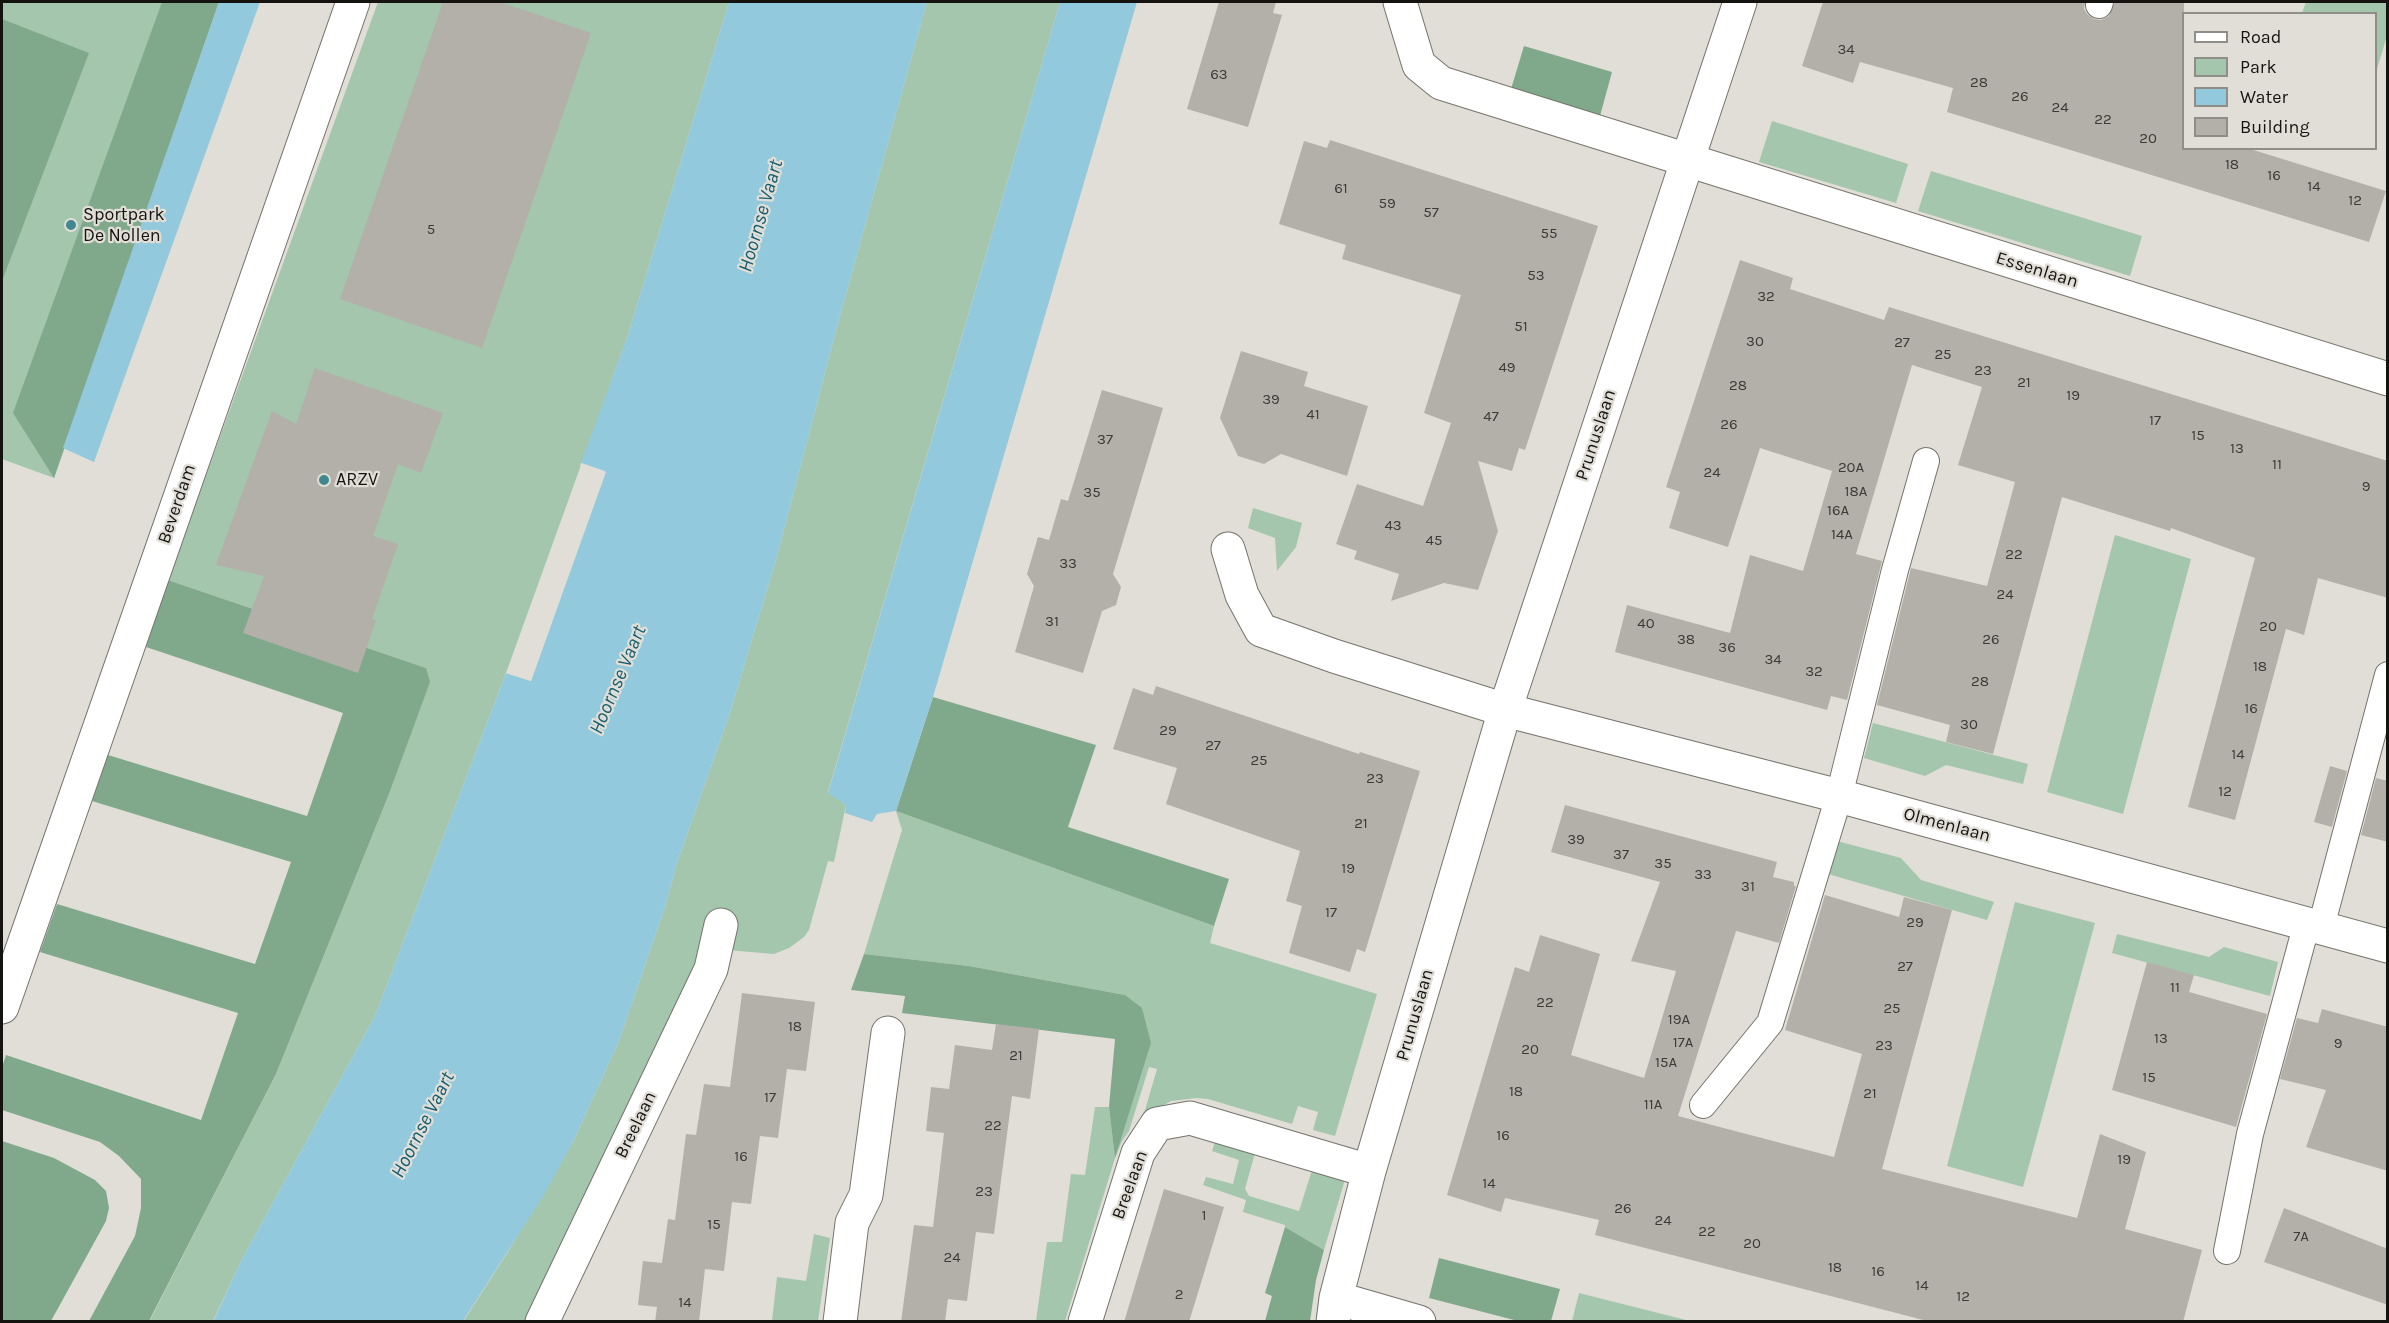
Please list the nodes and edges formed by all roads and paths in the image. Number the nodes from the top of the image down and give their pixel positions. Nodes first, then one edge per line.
1 (354, 2) edge
2 (1400, 2) edge
3 (1740, 2) edge
4 (1687, 161) junction
5 (2388, 379) edge
6 (1926, 461) dead end
7 (1228, 549) dead end
8 (2388, 675) edge
9 (1505, 710) junction
10 (1839, 796) junction
11 (721, 925) dead end
12 (2314, 925) junction
13 (2388, 946) edge
14 (2, 1007) edge
15 (888, 1033) dead end
16 (1703, 1105) dead end
17 (1369, 1171) junction
18 (2227, 1251) dead end
19 (1334, 1310) edge
20 (542, 1322) edge
21 (840, 1322) edge
22 (1085, 1322) edge
23 (1419, 1322) edge

1 - 14 street, Beverdam
2 - 4 street
3 - 4 street, Prunuslaan
4 - 5 street, Essenlaan
4 - 9 street, Prunuslaan
6 - 10 lane
7 - 9 street
8 - 12 lane
9 - 10 street, Olmenlaan
9 - 17 street, Prunuslaan
10 - 12 street, Olmenlaan
10 - 16 lane
11 - 20 street, Breelaan
12 - 13 street, Olmenlaan
12 - 18 lane
15 - 21 street
17 - 19 street, Prunuslaan
17 - 22 street, Breelaan
19 - 23 street

